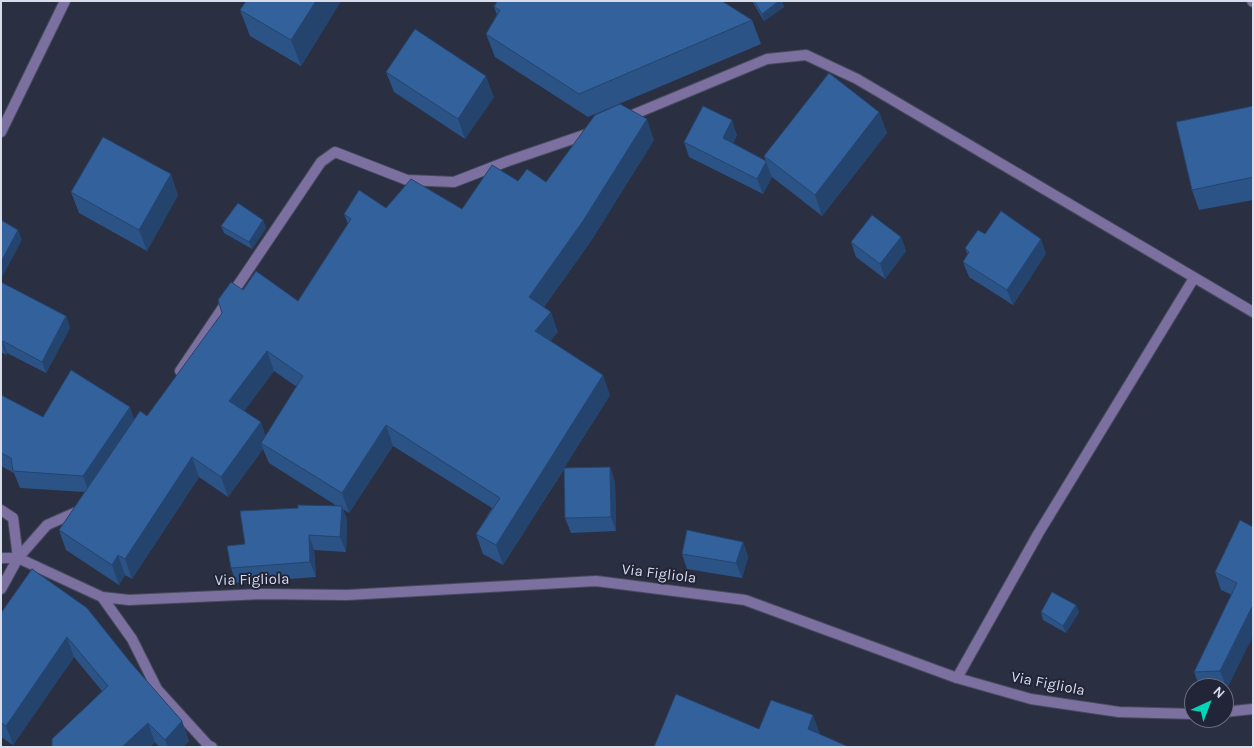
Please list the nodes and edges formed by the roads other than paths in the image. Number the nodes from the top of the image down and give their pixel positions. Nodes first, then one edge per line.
1 (65, 1) edge
2 (1, 132) edge
3 (1194, 278) junction
4 (1253, 312) edge
5 (175, 379) edge
6 (88, 508) edge
7 (1, 510) edge
8 (1, 558) edge
9 (18, 558) junction
10 (1, 589) edge
11 (102, 597) junction
12 (957, 678) junction
13 (1253, 709) edge
14 (1234, 711) edge
15 (1184, 714) edge
16 (209, 746) edge

1 - 2 street
3 - 4 street
3 - 5 street
3 - 12 street
6 - 9 street
7 - 9 street
8 - 9 street
9 - 10 street
9 - 11 street
11 - 12 street, Via Figliola
11 - 16 street
12 - 15 street, Via Figliola
13 - 14 street

